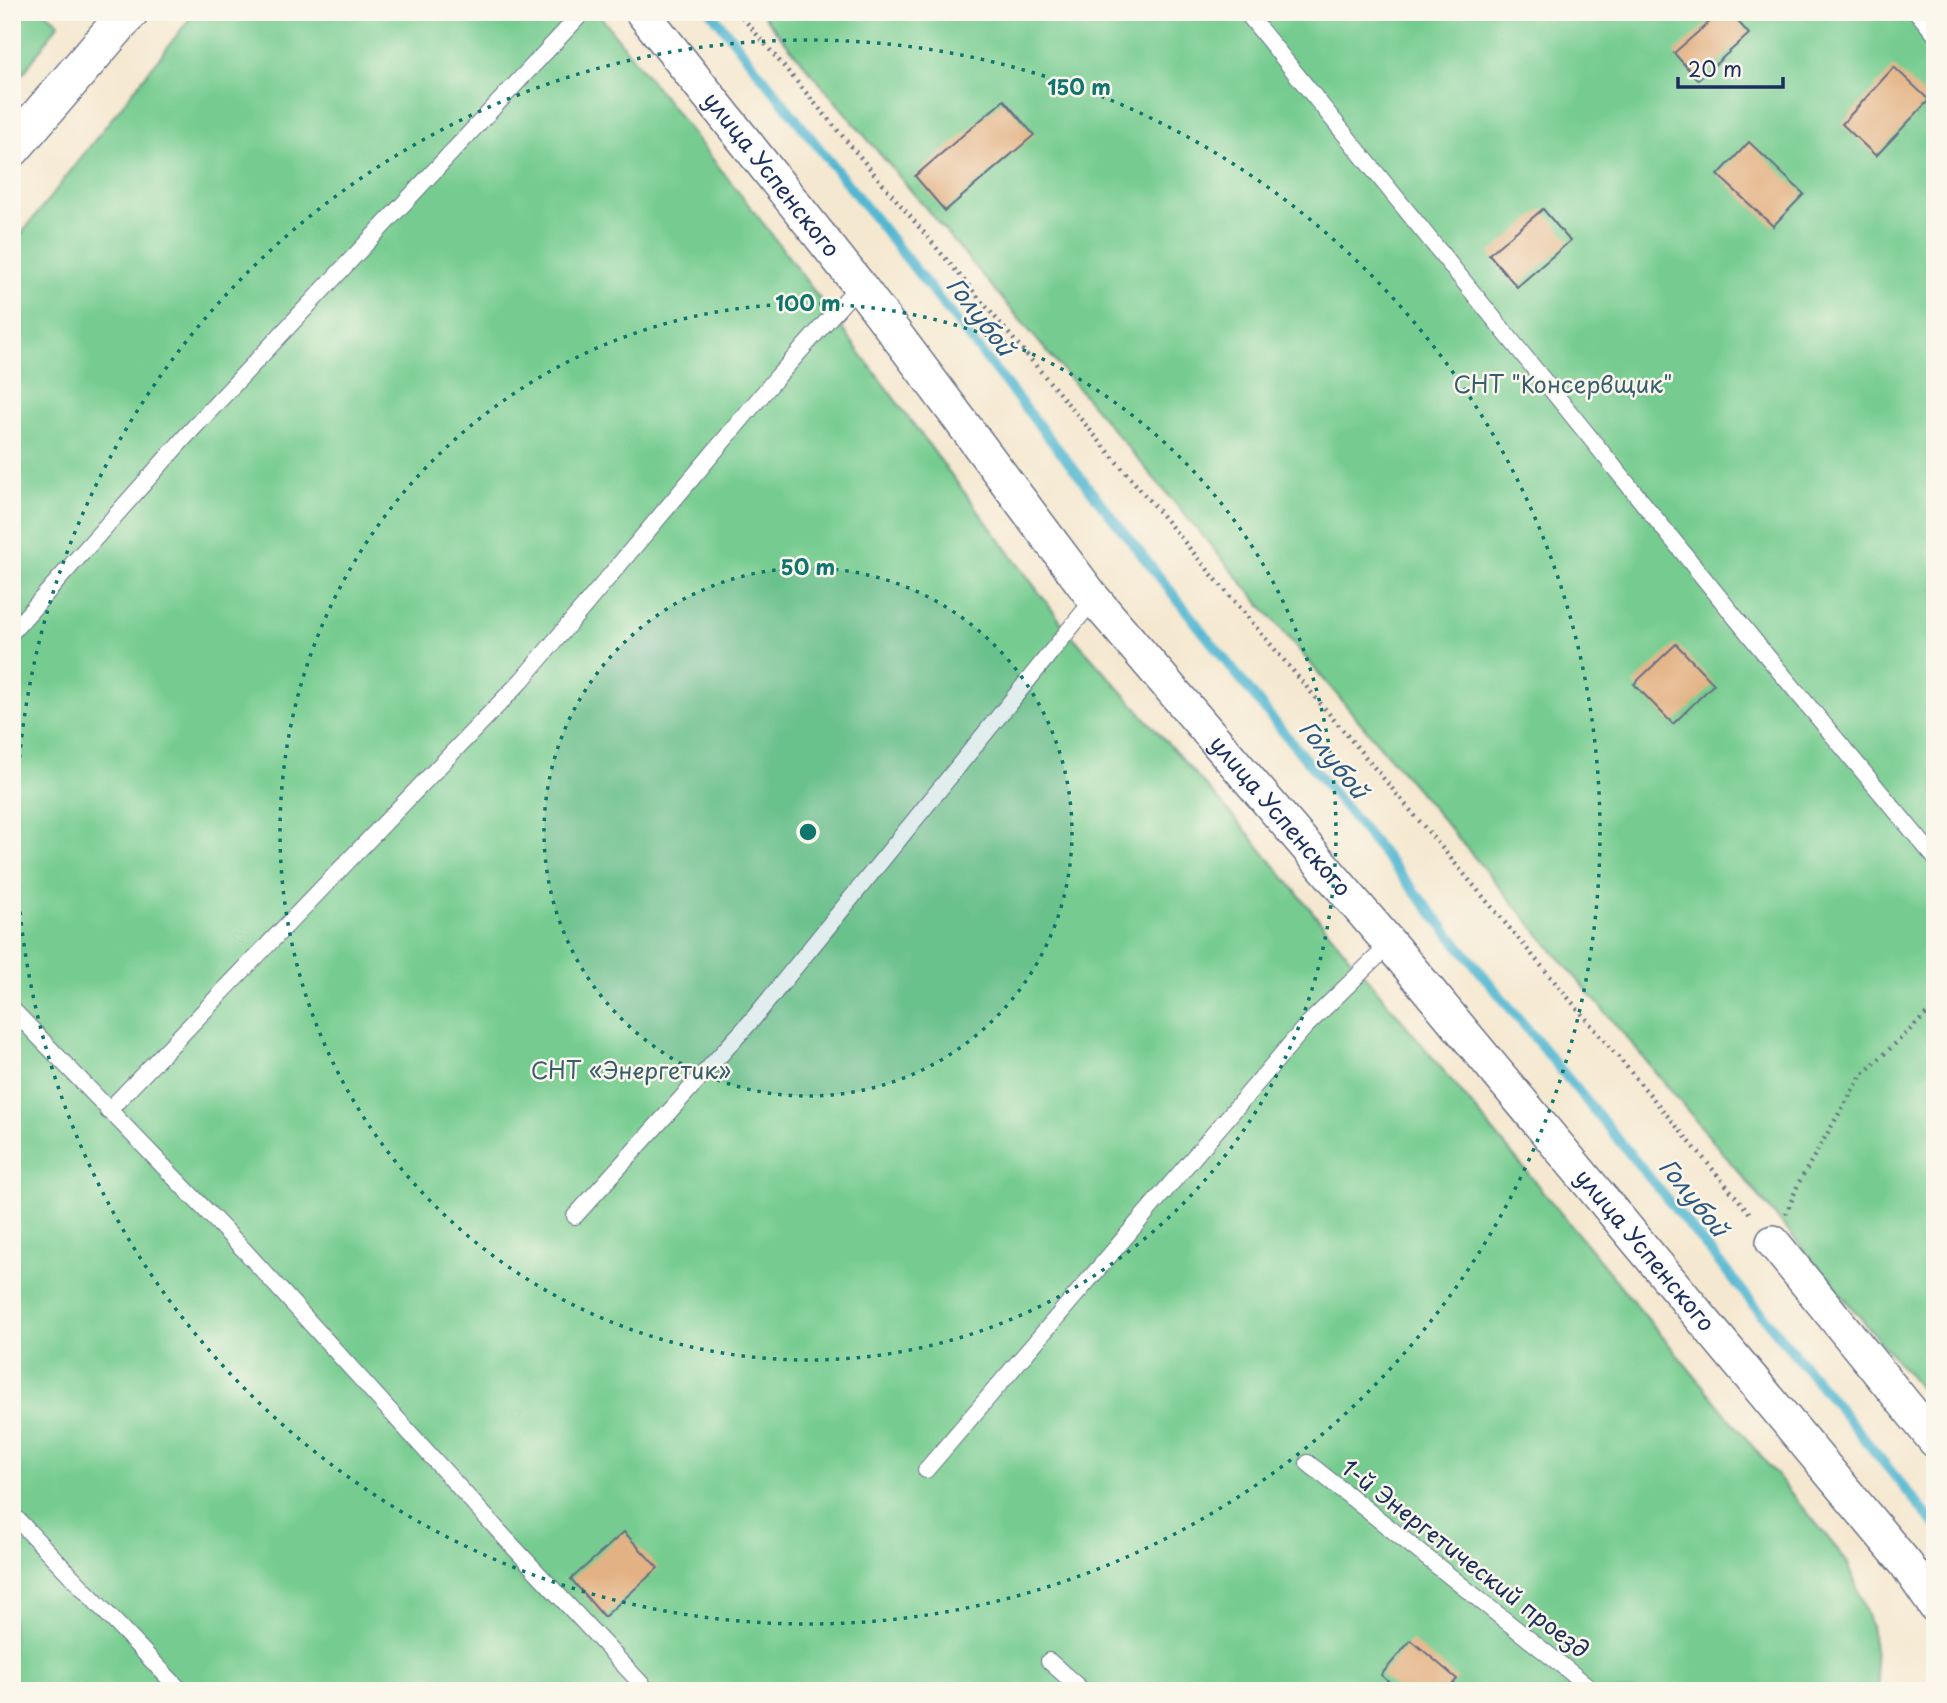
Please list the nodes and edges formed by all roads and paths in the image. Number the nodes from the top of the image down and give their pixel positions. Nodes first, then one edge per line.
1 (129, 12) edge
2 (583, 12) edge
3 (642, 12) edge
4 (738, 12) edge
5 (1246, 12) edge
6 (1917, 12) edge
7 (1935, 34) edge
8 (12, 148) edge
9 (859, 285) junction
10 (1094, 599) junction
11 (12, 632) edge
12 (1935, 858) edge
13 (1390, 944) junction
14 (1935, 1006) edge
15 (12, 1009) edge
16 (108, 1111) junction
17 (575, 1216) dead end
18 (1773, 1242) junction
19 (1935, 1441) edge
20 (1308, 1463) dead end
21 (926, 1470) dead end
22 (12, 1514) edge
23 (1935, 1606) edge
24 (1049, 1661) dead end
25 (181, 1691) edge
26 (648, 1691) edge
27 (1083, 1691) edge
28 (1594, 1691) edge

1 - 8 street
2 - 11 lane
3 - 9 street, улица Успенского
4 - 18 path
5 - 12 lane
6 - 7 lane
9 - 10 street, улица Успенского
9 - 16 lane
10 - 13 street, улица Успенского
10 - 17 lane
13 - 21 lane
13 - 23 street, улица Успенского
14 - 18 path
15 - 16 lane
16 - 26 lane
18 - 19 street
20 - 28 lane, 1-й Энергетический проезд
22 - 25 lane
24 - 27 lane

